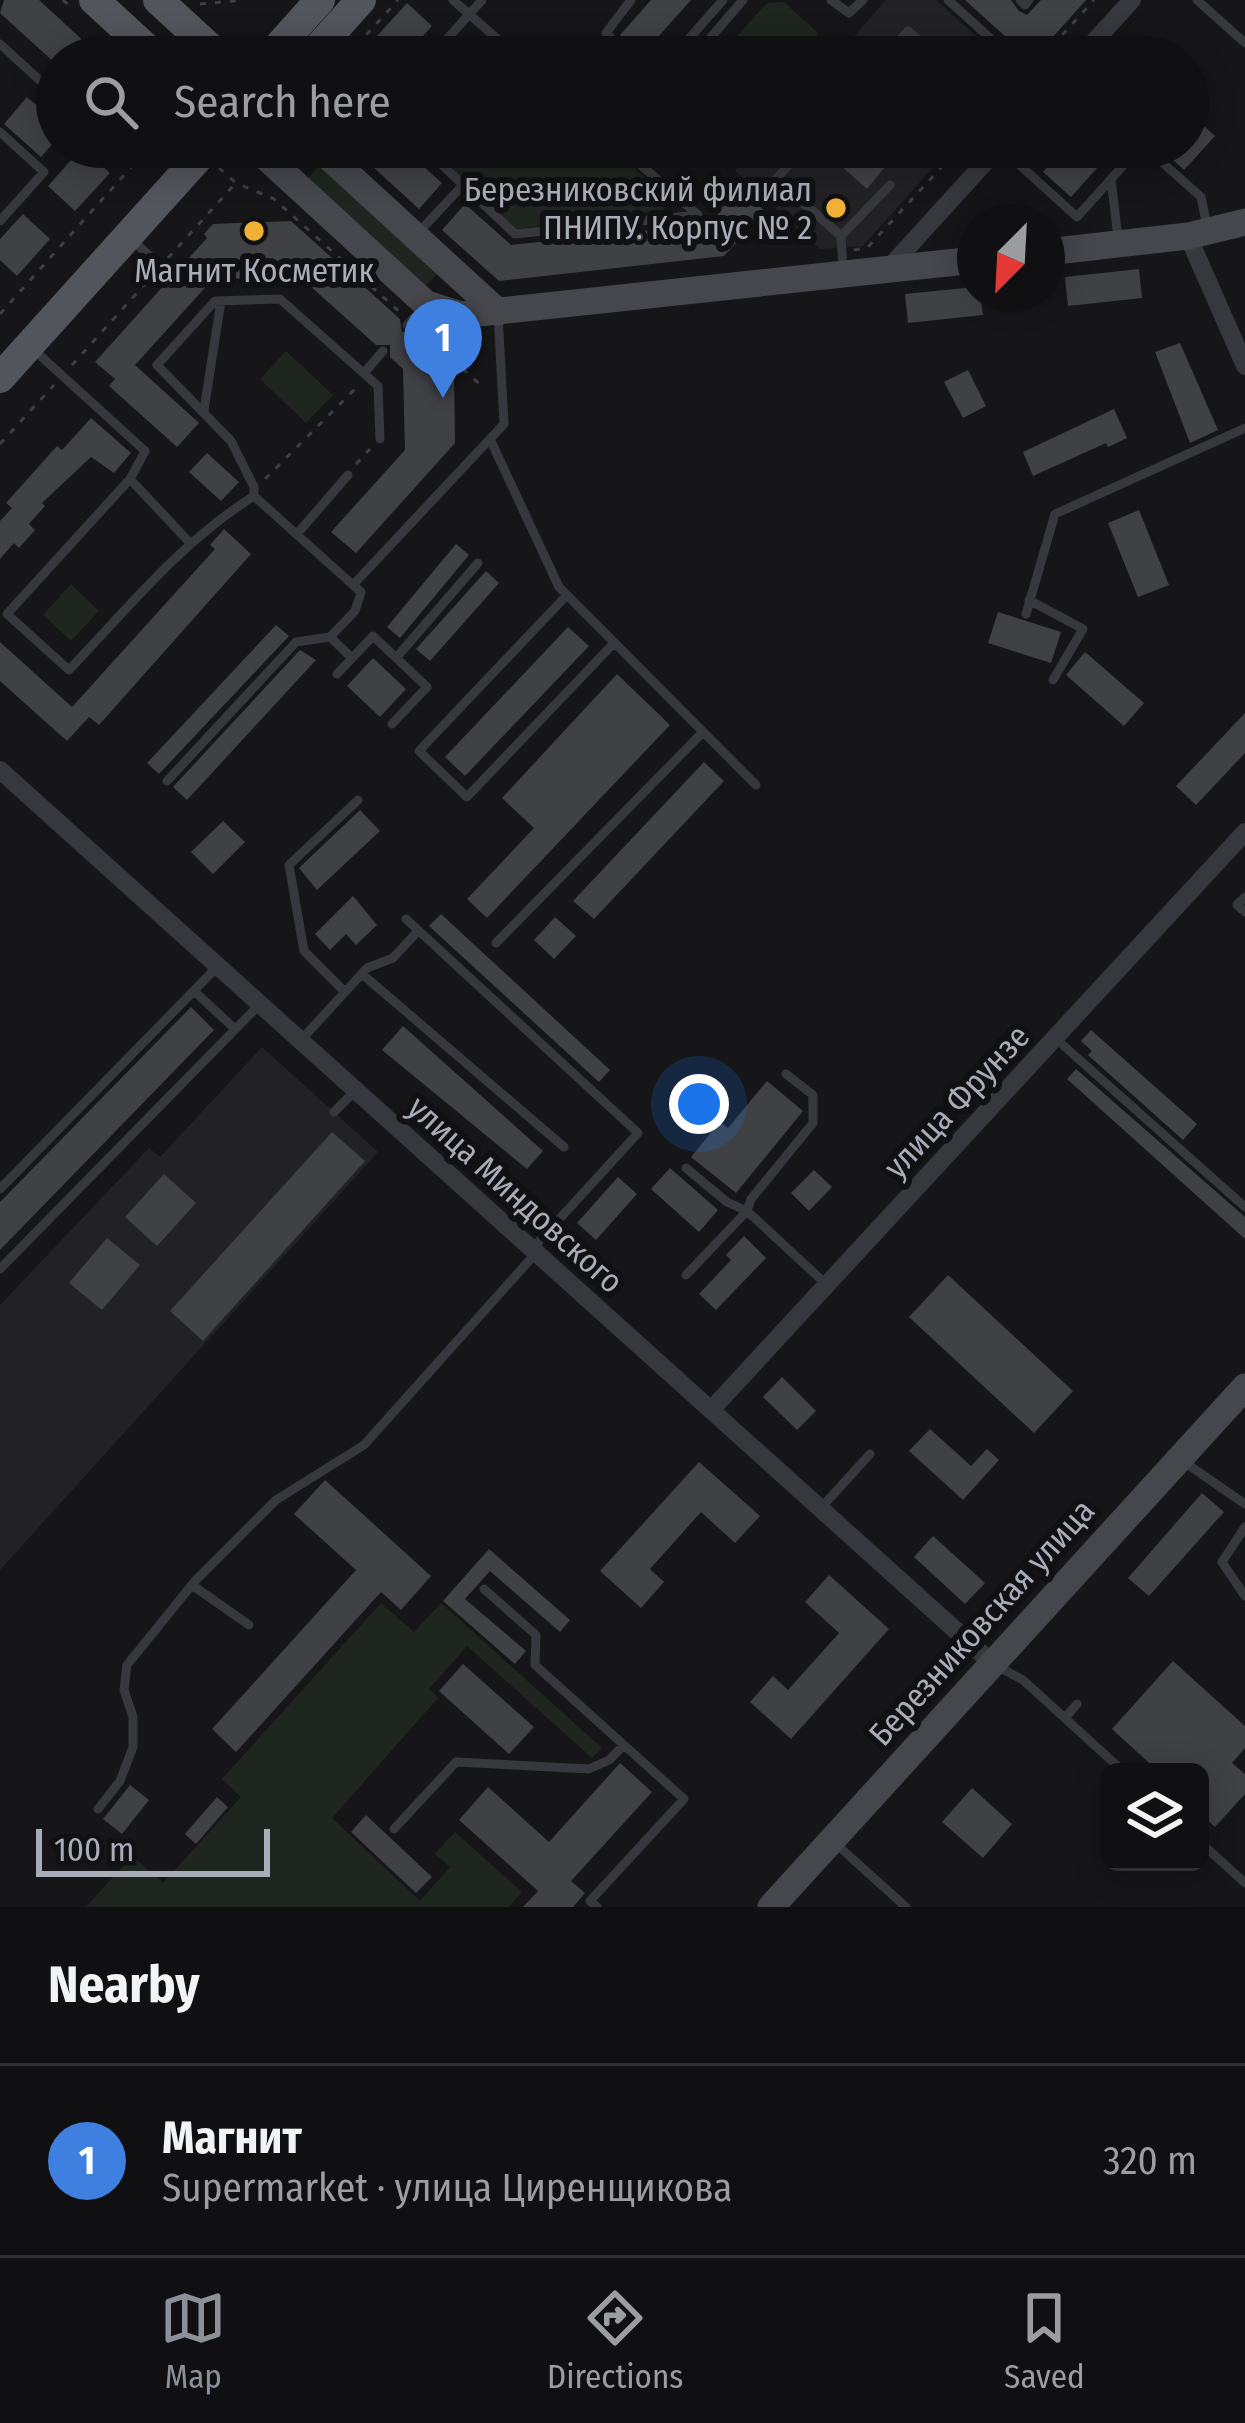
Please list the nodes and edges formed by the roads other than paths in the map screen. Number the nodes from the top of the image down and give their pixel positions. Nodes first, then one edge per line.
1 (94, 0) edge
2 (320, 0) edge
3 (362, 0) edge
4 (453, 0) edge
5 (482, 0) edge
6 (632, 0) edge
7 (723, 0) edge
8 (743, 0) edge
9 (831, 0) edge
10 (863, 0) edge
11 (948, 0) edge
12 (1132, 0) edge
13 (1197, 0) edge
14 (173, 3) edge
15 (469, 14) junction
16 (133, 36) edge
17 (202, 36) edge
18 (288, 36) edge
19 (329, 36) edge
20 (450, 36) edge
21 (494, 36) edge
22 (609, 36) edge
23 (692, 36) edge
24 (712, 36) edge
25 (988, 36) edge
26 (1099, 36) edge
27 (1245, 43) edge
28 (0, 44) edge
29 (36, 77) edge
30 (0, 131) edge
31 (36, 165) edge
32 (40, 168) edge
33 (189, 168) edge
34 (275, 168) edge
35 (341, 168) edge
36 (444, 168) edge
37 (644, 168) edge
38 (786, 168) edge
39 (980, 168) edge
40 (1022, 168) edge
41 (1121, 168) edge
42 (1167, 168) edge
43 (1111, 178) junction
44 (890, 184) dead end
45 (462, 186) junction
46 (0, 221) edge
47 (1245, 222) edge
48 (1198, 234) junction
49 (128, 236) junction
50 (415, 236) junction
51 (842, 236) junction
52 (1118, 244) junction
53 (1065, 250) edge
54 (957, 262) edge
55 (842, 263) junction
56 (888, 269) junction
57 (172, 276) dead end
58 (196, 298) dead end
59 (221, 301) junction
60 (208, 308) junction
61 (498, 312) junction
62 (29, 345) junction
63 (383, 351) dead end
64 (1245, 366) edge
65 (366, 375) junction
66 (0, 378) edge
67 (204, 410) junction
68 (1245, 428) edge
69 (380, 439) dead end
70 (490, 439) junction
71 (350, 472) road end
72 (130, 479) junction
73 (254, 492) junction
74 (297, 535) junction
75 (190, 543) junction
76 (478, 563) dead end
77 (353, 585) junction
78 (567, 596) junction
79 (1029, 600) junction
80 (1025, 614) dead end
81 (3, 618) edge
82 (330, 637) junction
83 (614, 643) junction
84 (352, 658) junction
85 (396, 658) junction
86 (337, 674) dead end
87 (1053, 680) dead end
88 (392, 724) dead end
89 (703, 732) junction
90 (0, 770) edge
91 (167, 782) dead end
92 (756, 785) dead end
93 (358, 800) dead end
94 (1245, 832) edge
95 (1245, 897) edge
96 (1245, 912) edge
97 (406, 919) dead end
98 (418, 931) junction
99 (496, 943) dead end
100 (218, 967) junction
101 (362, 974) junction
102 (194, 991) junction
103 (345, 992) junction
104 (260, 1004) junction
105 (236, 1029) junction
106 (1055, 1038) junction
107 (301, 1041) junction
108 (786, 1074) dead end
109 (356, 1090) junction
110 (334, 1112) dead end
111 (564, 1147) dead end
112 (686, 1168) dead end
113 (0, 1189) edge
114 (1245, 1207) edge
115 (747, 1211) junction
116 (534, 1251) junction
117 (1, 1265) edge
118 (686, 1275) dead end
119 (826, 1285) junction
120 (1245, 1387) edge
121 (711, 1410) junction
122 (871, 1454) dead end
123 (1180, 1458) junction
124 (1245, 1504) edge
125 (820, 1509) junction
126 (1245, 1527) edge
127 (192, 1585) junction
128 (484, 1589) dead end
129 (1245, 1596) edge
130 (249, 1625) dead end
131 (992, 1663) junction
132 (1077, 1704) dead end
133 (1065, 1718) junction
134 (623, 1744) junction
135 (1114, 1763) edge
136 (98, 1809) dead end
137 (394, 1829) dead end
138 (832, 1840) junction
139 (1209, 1850) edge
140 (1245, 1883) edge
141 (597, 1907) edge
142 (771, 1907) edge
143 (906, 1907) edge

1 - 16 main road
2 - 18 main road
3 - 19 main road
4 - 15 lane
5 - 15 lane
6 - 22 lane
7 - 23 lane
8 - 24 lane
9 - 10 lane
11 - 25 lane
12 - 26 street
13 - 27 lane
14 - 17 main road
15 - 20 lane
15 - 21 lane
28 - 29 lane
30 - 31 lane
32 - 46 lane
33 - 49 main road
34 - 61 street
35 - 50 street
36 - 45 lane
37 - 45 lane
38 - 51 lane
39 - 56 street
40 - 43 lane
41 - 43 lane
42 - 48 lane
43 - 52 lane
44 - 51 lane
45 - 50 lane
47 - 48 street
48 - 52 street
48 - 64 street
49 - 57 lane
49 - 62 main road
50 - 61 street
51 - 55 lane
52 - 53 street
54 - 56 street
55 - 56 street
55 - 61 street
58 - 60 lane
59 - 60 lane
59 - 65 lane
59 - 67 lane
60 - 67 lane
61 - 70 lane
62 - 66 main road
62 - 72 lane
63 - 65 lane
65 - 69 lane
67 - 73 lane
68 - 79 lane
70 - 77 lane
70 - 78 lane
71 - 74 lane
72 - 75 lane
72 - 81 lane
73 - 74 lane
73 - 75 lane
74 - 77 lane
75 - 81 lane
76 - 85 lane
77 - 82 lane
78 - 83 lane
78 - 83 lane
79 - 80 lane
79 - 87 lane
82 - 84 lane
82 - 91 lane
83 - 89 lane
84 - 85 lane
84 - 86 lane
85 - 88 lane
89 - 92 lane
89 - 99 lane
90 - 100 street, улица Миндовского
93 - 103 lane
94 - 106 street, улица Фрунзе
95 - 96 lane
97 - 98 lane
98 - 101 lane
98 - 116 lane
100 - 102 lane
100 - 104 street, улица Миндовского
101 - 103 lane
101 - 111 lane
102 - 105 lane
102 - 113 lane
103 - 107 lane
104 - 105 lane
104 - 107 street, улица Миндовского
105 - 117 lane
106 - 114 lane
106 - 119 street, улица Фрунзе
107 - 109 street, улица Миндовского
108 - 115 lane
109 - 110 lane
109 - 116 street, улица Миндовского
112 - 115 lane
115 - 118 lane
115 - 119 lane
116 - 121 street, улица Миндовского
116 - 127 lane
119 - 121 street, улица Фрунзе
120 - 123 street, Березниковская улица
121 - 125 street, улица Миндовского
122 - 125 lane
123 - 124 lane
123 - 131 street, Березниковская улица
125 - 131 street, улица Миндовского
126 - 129 lane
127 - 130 lane
127 - 136 lane
128 - 134 lane
131 - 133 lane
131 - 138 street, Березниковская улица
132 - 133 lane
133 - 135 lane
134 - 137 lane
134 - 141 lane
138 - 142 street, Березниковская улица
138 - 143 lane
139 - 140 lane

